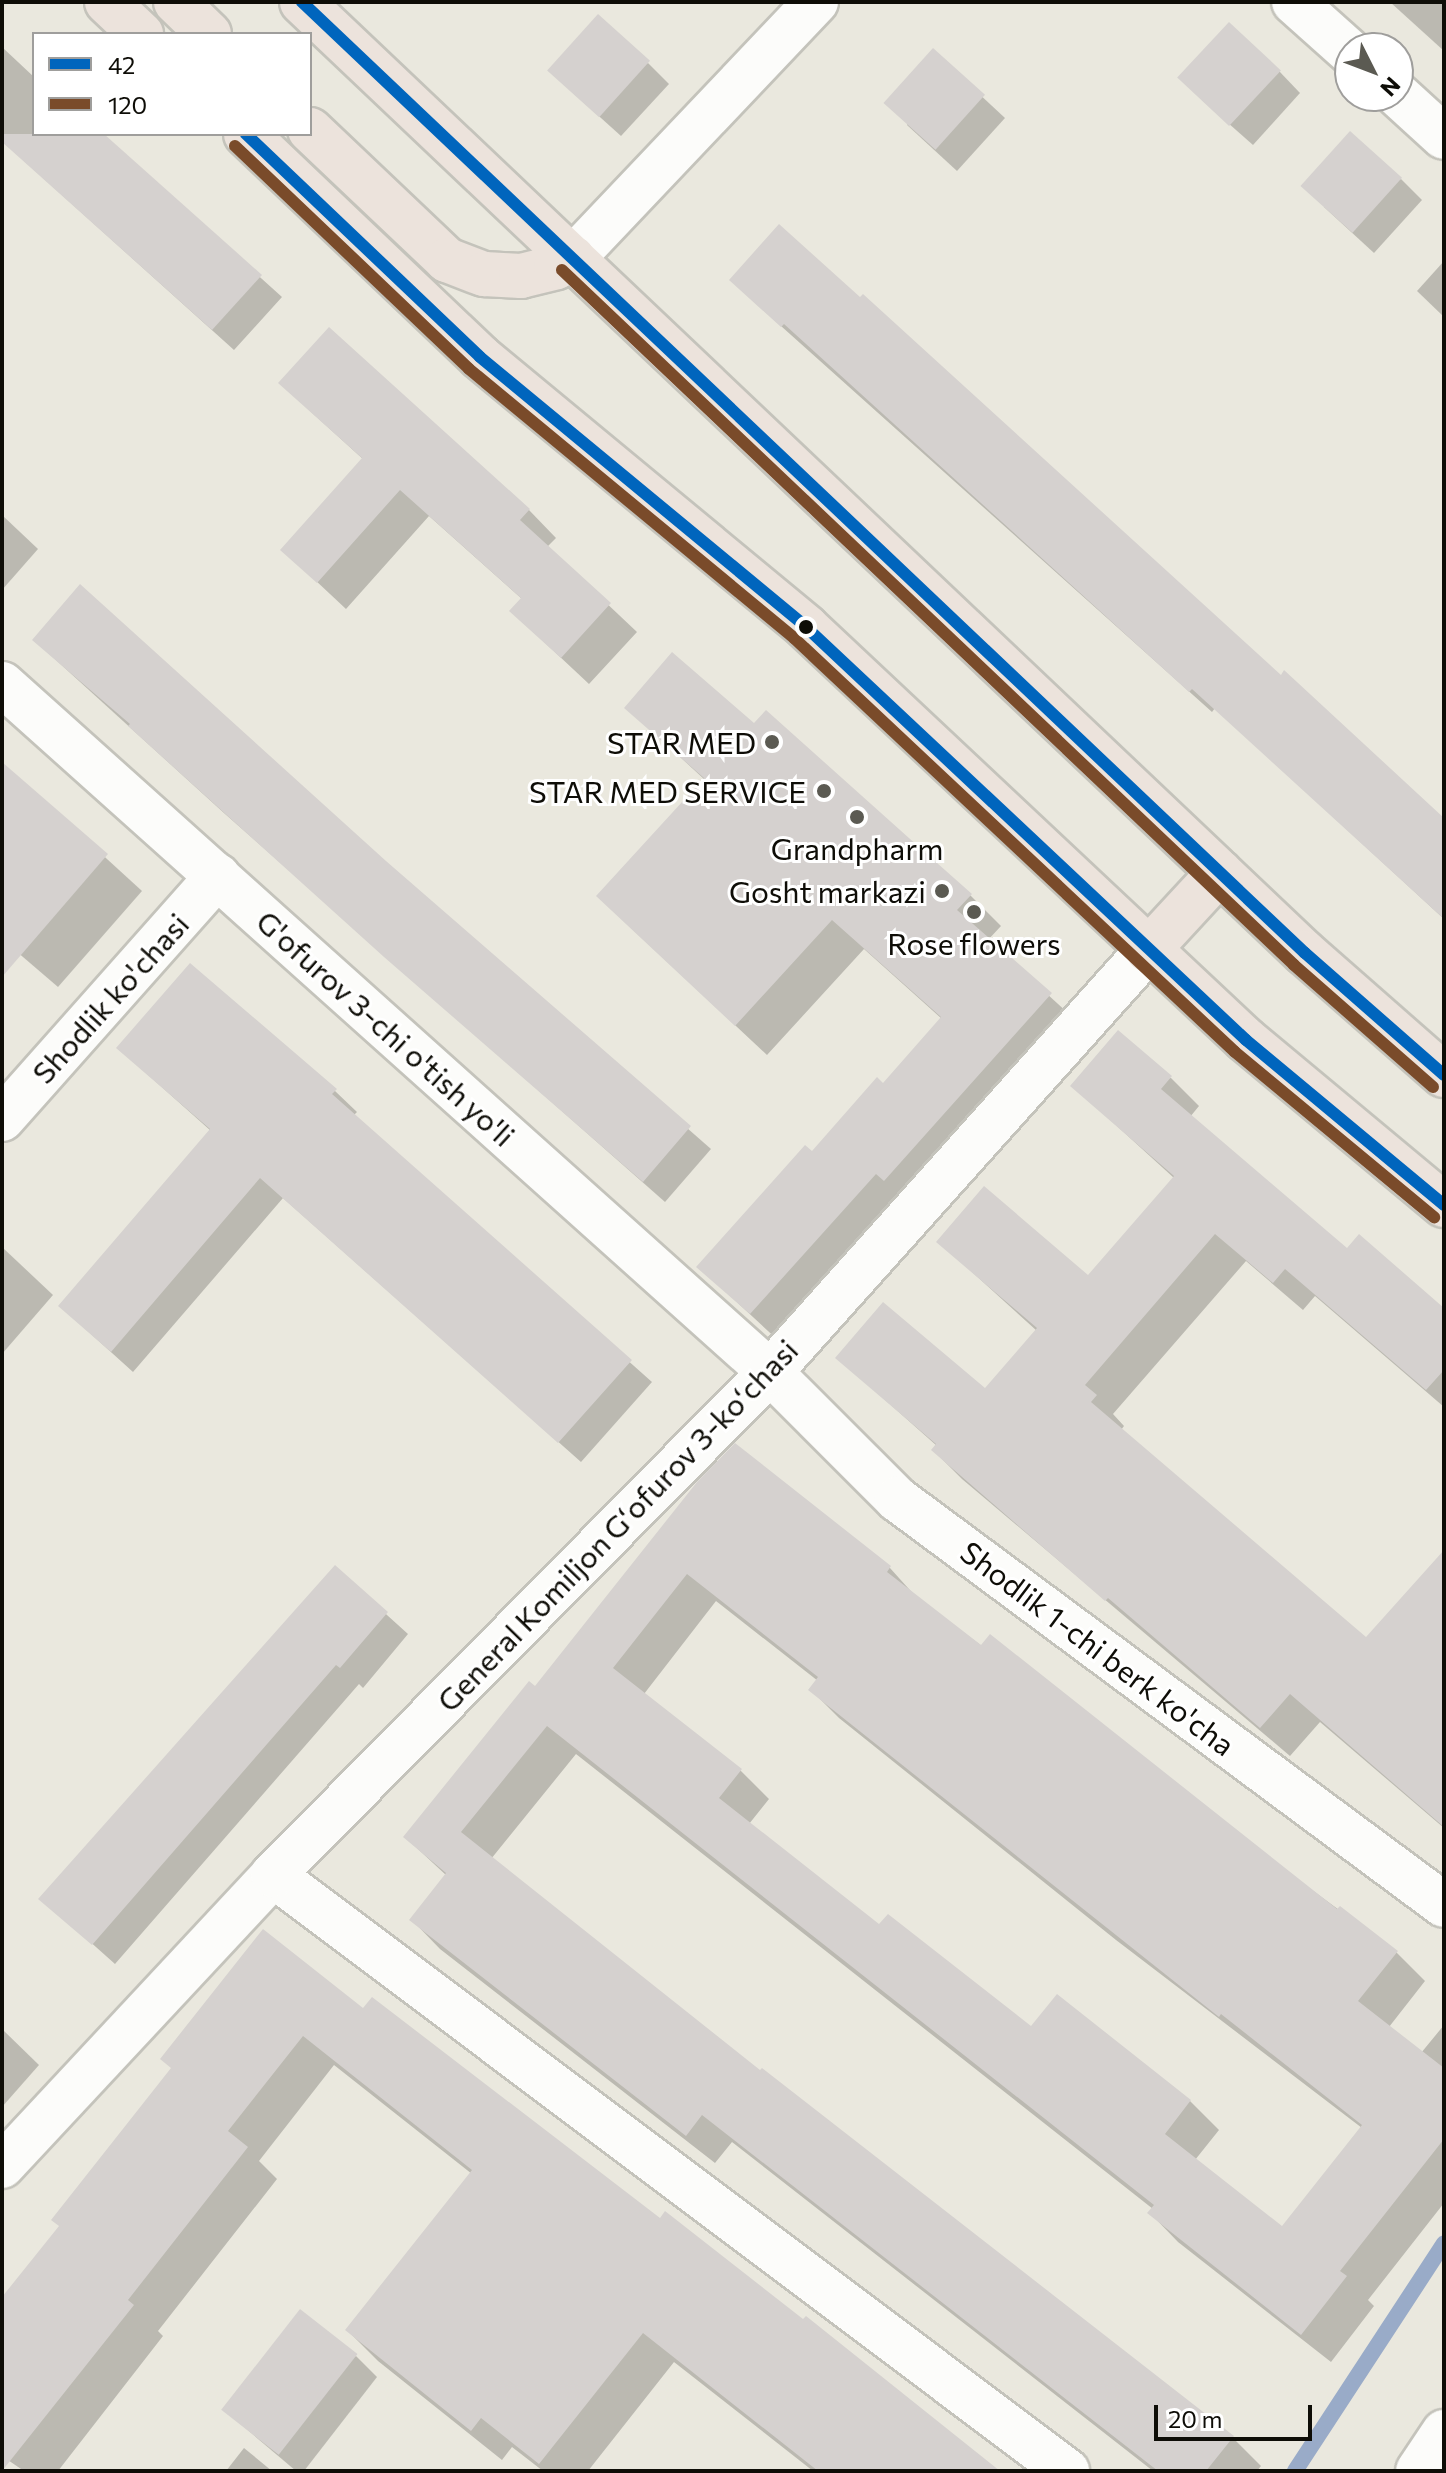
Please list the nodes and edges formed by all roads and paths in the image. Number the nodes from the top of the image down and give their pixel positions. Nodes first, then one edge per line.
1 (107, 2) edge
2 (176, 2) edge
3 (302, 2) edge
4 (816, 2) edge
5 (1294, 2) edge
6 (139, 32) edge
7 (207, 32) edge
8 (1334, 38) edge
9 (1414, 110) edge
10 (312, 132) edge
11 (248, 136) edge
12 (1444, 137) edge
13 (573, 258) junction
14 (2, 684) edge
15 (1220, 872) junction
16 (218, 876) junction
17 (1148, 950) junction
18 (1444, 1075) edge
19 (2, 1119) edge
20 (1444, 1205) edge
21 (770, 1372) junction
22 (273, 1875) junction
23 (1444, 1905) edge
24 (2, 2166) edge
25 (1444, 2432) edge
26 (1067, 2471) edge
27 (1418, 2471) edge

1 - 6 main road
2 - 7 main road
3 - 13 main road
4 - 13 street
5 - 8 street
9 - 12 street
10 - 13 main road
11 - 17 main road
13 - 15 main road
14 - 16 street, G'ofurov 3-chi o'tish yo'li
15 - 17 main road, General Komiljon Gʻofurov 3-koʻchasi
15 - 18 main road
16 - 19 street, Shodlik ko'chasi
16 - 21 street, G'ofurov 3-chi o'tish yo'li
17 - 20 main road
17 - 21 street, General Komiljon Gʻofurov 3-koʻchasi
21 - 22 street, General Komiljon Gʻofurov 3-koʻchasi
21 - 23 street, Shodlik 1-chi berk ko'cha
22 - 24 street, General Komiljon Gʻofurov 3-koʻchasi
22 - 26 street
25 - 27 street

